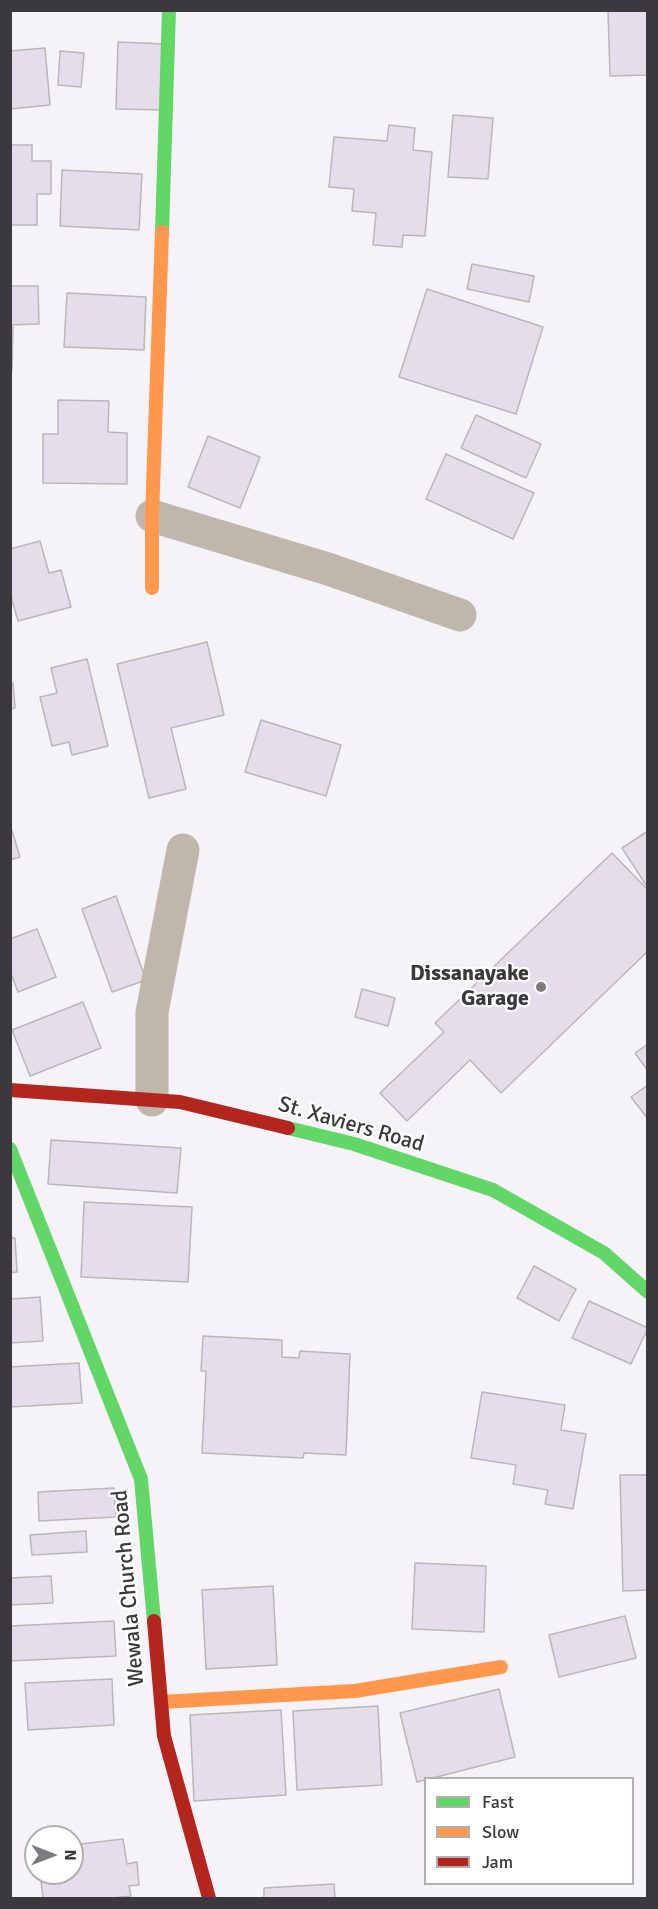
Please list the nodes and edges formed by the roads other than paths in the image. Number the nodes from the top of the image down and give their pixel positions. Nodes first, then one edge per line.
1 (168, 10) edge
2 (152, 516) junction
3 (152, 588) dead end
4 (460, 615) dead end
5 (183, 850) dead end
6 (10, 1090) edge
7 (152, 1101) junction
8 (10, 1149) edge
9 (648, 1292) edge
10 (501, 1667) dead end
11 (161, 1702) junction
12 (209, 1899) edge

1 - 2 street
2 - 3 street
2 - 4 street
5 - 7 street
6 - 7 street, St. Xaviers Road
7 - 9 street, St. Xaviers Road
8 - 11 street, Wewala Church Road
10 - 11 street
11 - 12 street, Wewala Church Road

